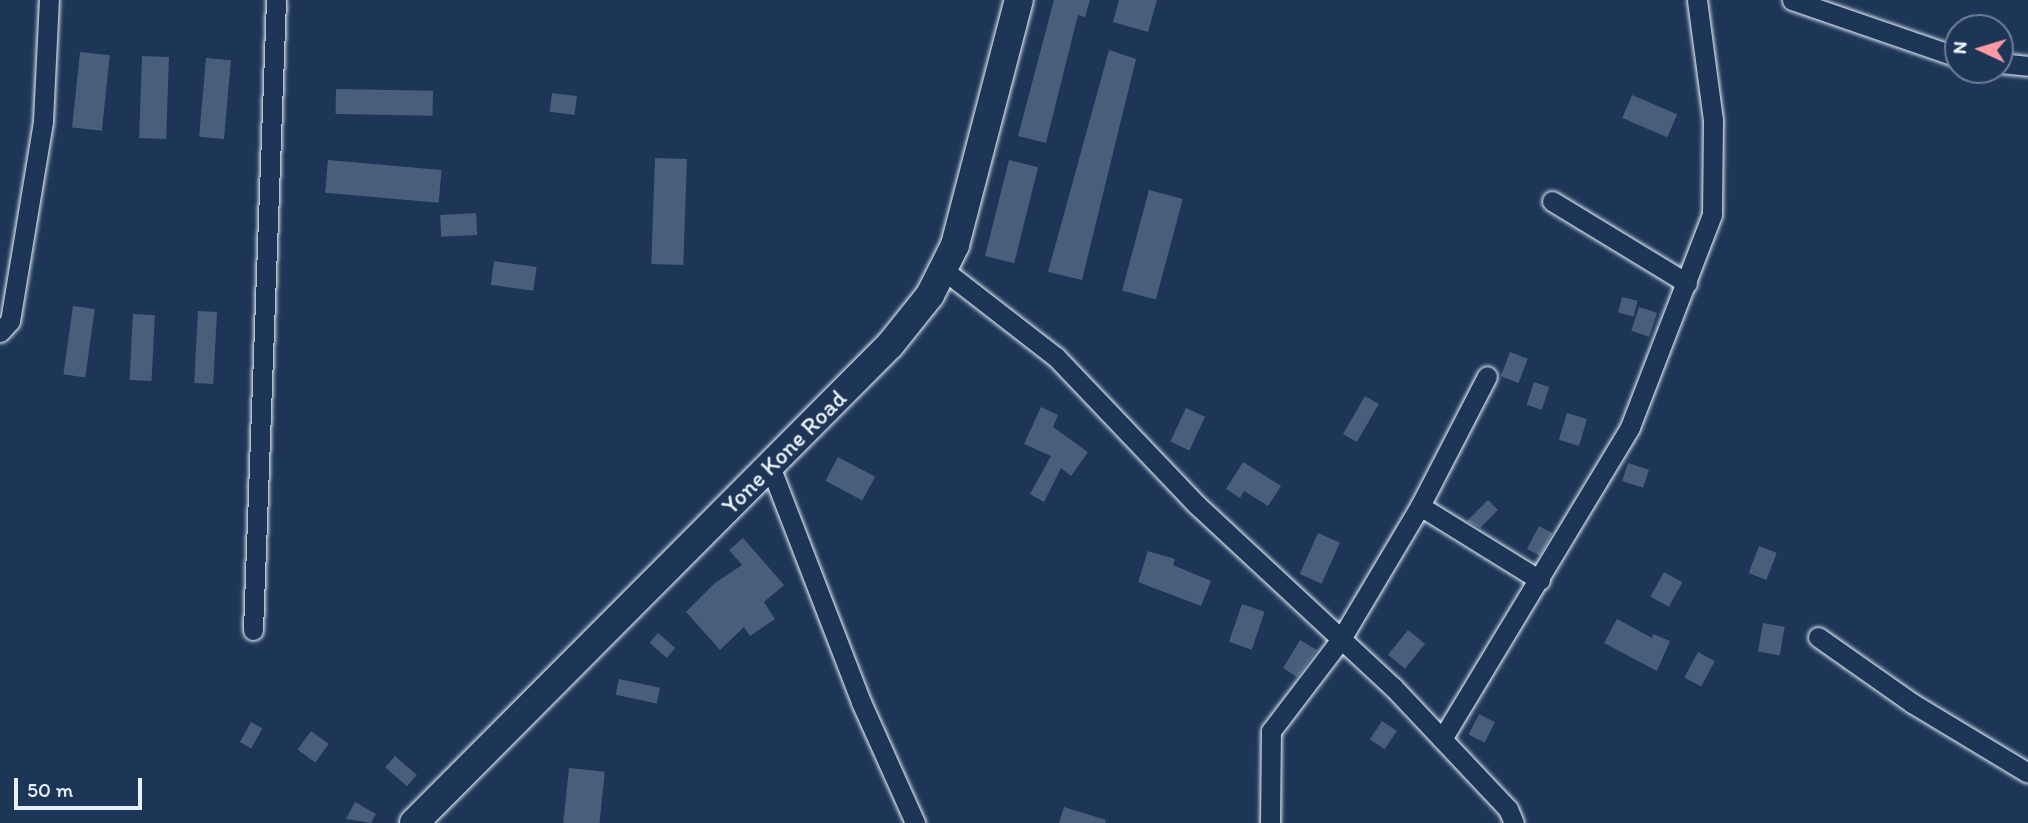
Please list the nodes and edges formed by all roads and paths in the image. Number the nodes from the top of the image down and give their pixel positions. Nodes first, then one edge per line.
1 (49, 0) edge
2 (276, 0) edge
3 (1019, 0) edge
4 (1697, 0) edge
5 (1792, 0) edge
6 (1944, 52) edge
7 (1552, 201) dead end
8 (945, 271) junction
9 (1687, 283) junction
10 (0, 332) edge
11 (1488, 376) dead end
12 (771, 466) junction
13 (1420, 506) junction
14 (1540, 580) junction
15 (253, 630) dead end
16 (1818, 637) dead end
17 (1341, 639) junction
18 (1442, 739) junction
19 (2028, 773) edge
20 (414, 823) edge
21 (915, 823) edge
22 (1270, 823) edge
23 (1514, 823) edge

1 - 10 street
2 - 15 street
3 - 8 street, Yone Kone Road
4 - 9 street
5 - 6 street
7 - 9 street
8 - 12 street, Yone Kone Road
8 - 17 street
9 - 14 street
11 - 13 street
12 - 20 street, Yone Kone Road
12 - 21 street
13 - 14 street
13 - 17 street
14 - 18 street
16 - 19 street
17 - 18 street
17 - 22 street
18 - 23 street

